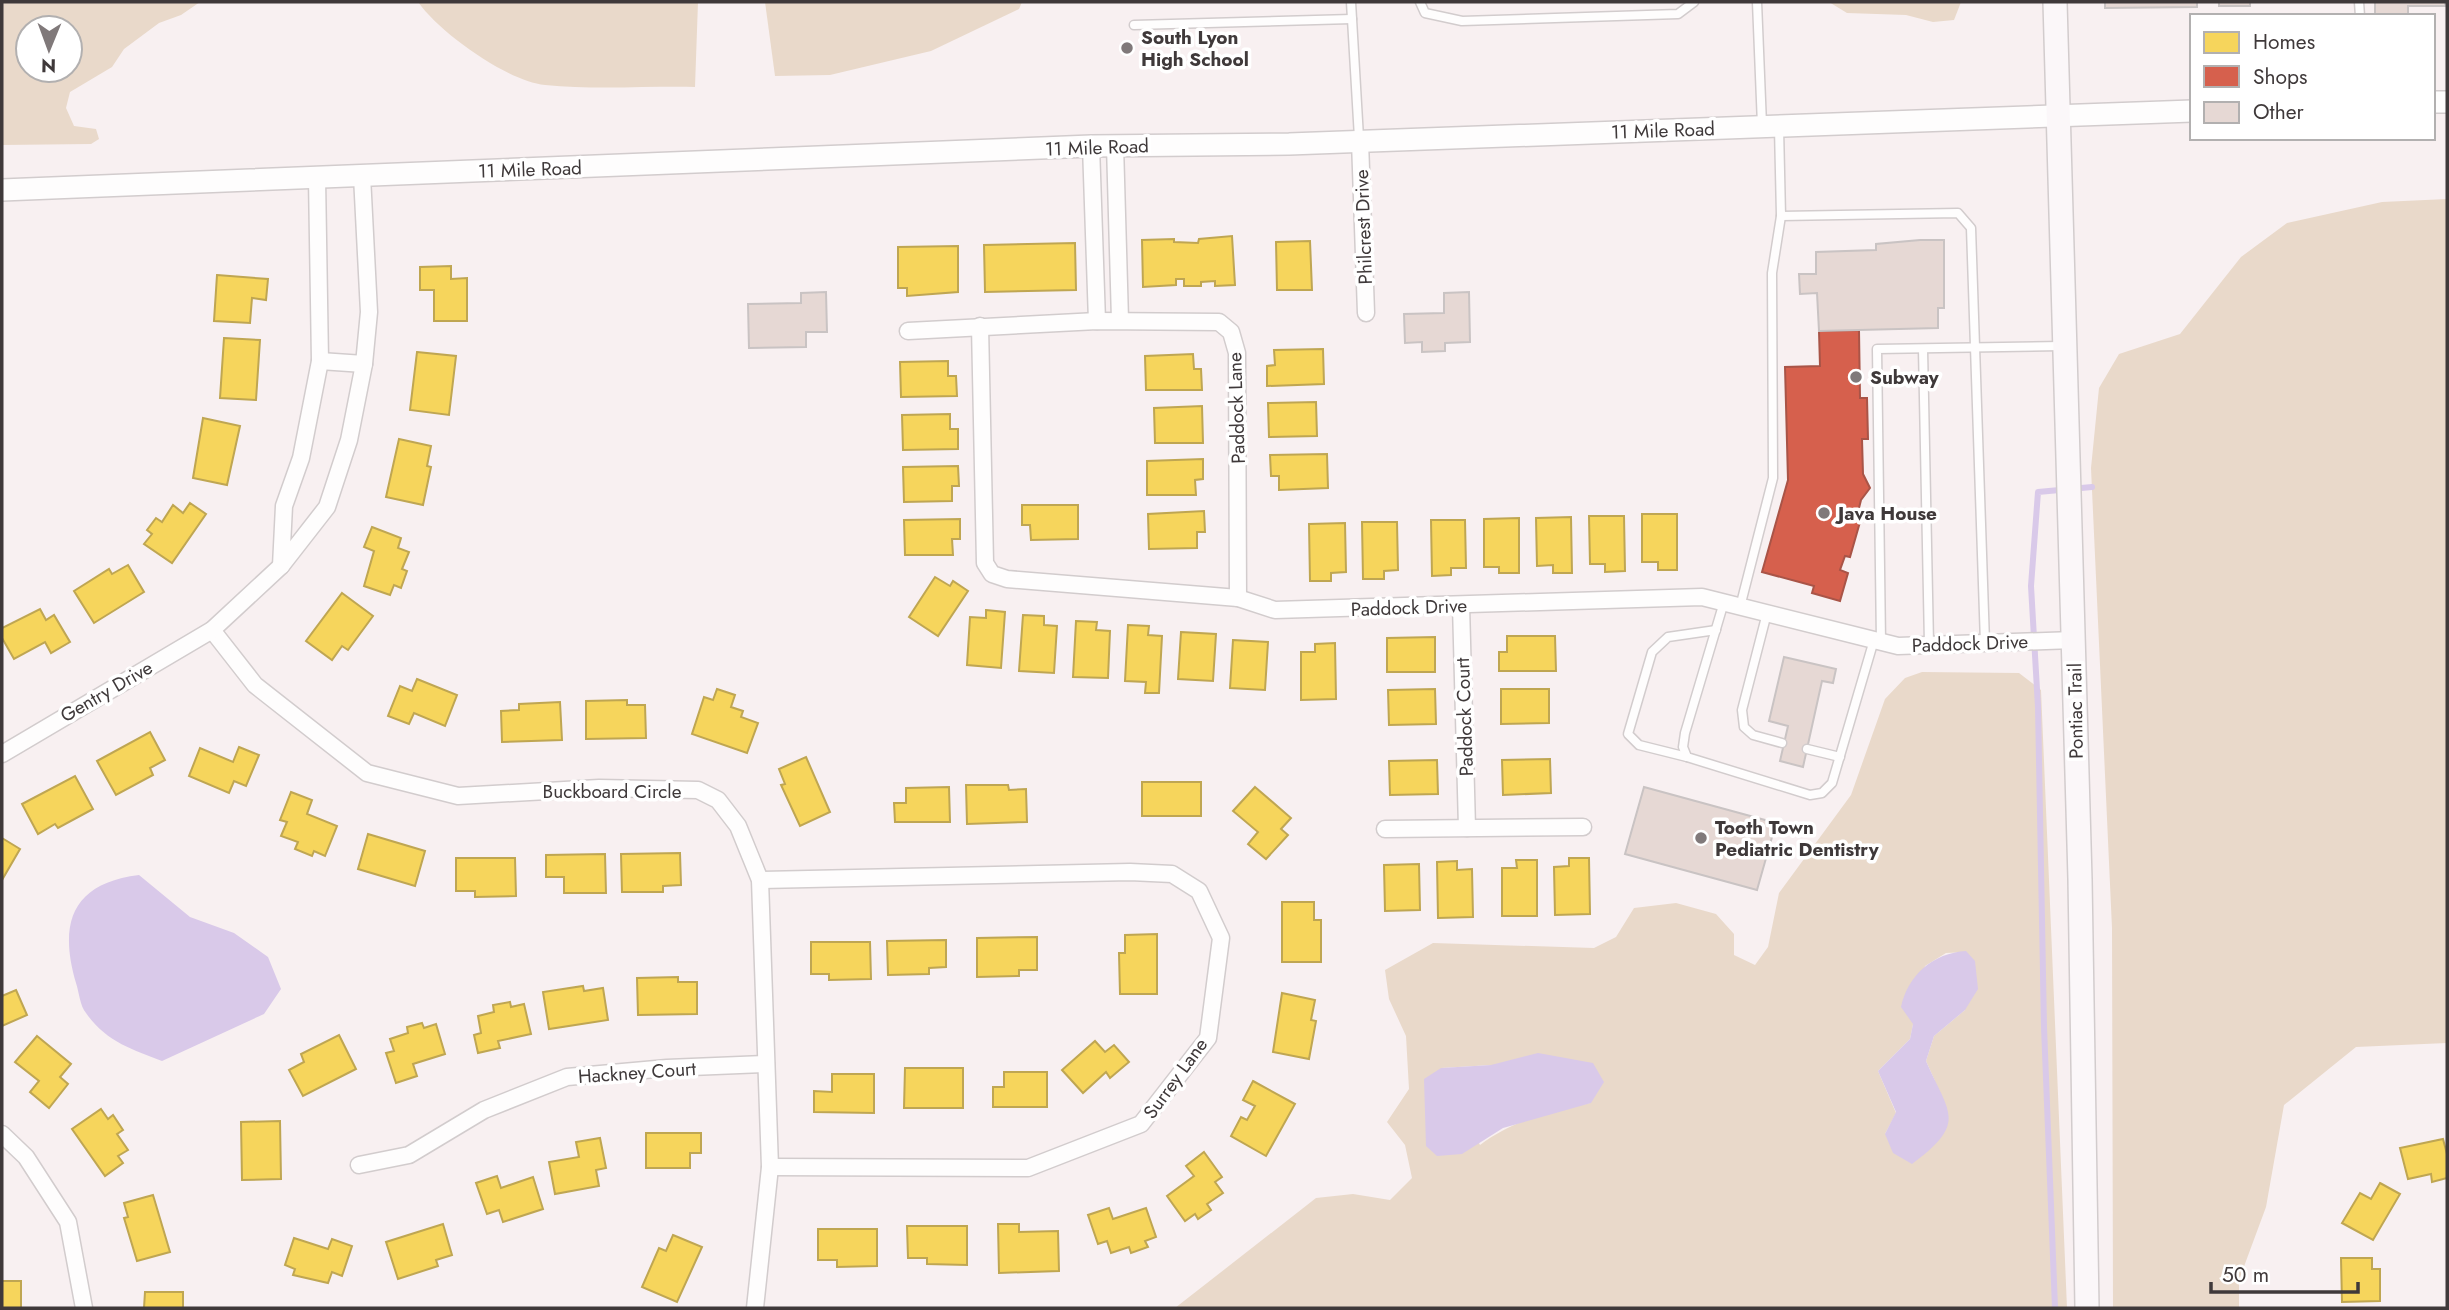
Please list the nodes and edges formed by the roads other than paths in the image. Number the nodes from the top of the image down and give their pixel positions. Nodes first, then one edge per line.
1 (1351, 2) edge
2 (1420, 2) edge
3 (1694, 2) edge
4 (1757, 2) edge
5 (2055, 2) edge
6 (1352, 19) junction
7 (1134, 25) dead end
8 (2190, 111) edge
9 (2058, 115) junction
10 (1770, 126) junction
11 (1360, 142) junction
12 (1115, 145) junction
13 (1091, 146) junction
14 (362, 176) junction
15 (317, 177) junction
16 (2, 190) edge
17 (1781, 216) junction
18 (1366, 313) dead end
19 (1121, 320) junction
20 (1097, 321) junction
21 (980, 326) junction
22 (908, 331) dead end
23 (2066, 346) junction
24 (1975, 348) junction
25 (1923, 349) junction
26 (320, 361) junction
27 (364, 364) junction
28 (282, 566) junction
29 (1238, 598) junction
30 (1724, 602) junction
31 (1461, 605) junction
32 (1740, 607) junction
33 (1767, 613) junction
34 (212, 630) junction
35 (1716, 630) junction
36 (2074, 640) junction
37 (1878, 641) junction
38 (1985, 643) junction
39 (1930, 644) junction
40 (1782, 743) dead end
41 (1807, 748) dead end
42 (2, 754) edge
43 (1687, 757) junction
44 (1840, 757) junction
45 (1583, 827) dead end
46 (1467, 828) junction
47 (1385, 829) dead end
48 (760, 880) junction
49 (766, 1065) junction
50 (2, 1134) edge
51 (359, 1165) dead end
52 (770, 1167) junction
53 (84, 1308) edge
54 (755, 1308) edge
55 (2087, 1308) edge

1 - 6 lane
2 - 3 lane
4 - 10 lane
5 - 9 main road, Pontiac Trail
6 - 7 lane
6 - 11 lane
8 - 9 street, 11 Mile Road
9 - 10 street, 11 Mile Road
9 - 23 main road, Pontiac Trail
10 - 11 street, 11 Mile Road
10 - 17 lane
11 - 12 street, 11 Mile Road
11 - 18 street, Philcrest Drive
12 - 13 street, 11 Mile Road
12 - 19 street
13 - 14 street, 11 Mile Road
13 - 20 street
14 - 15 street, 11 Mile Road
14 - 27 street, Gentry Drive
15 - 16 street, 11 Mile Road
15 - 26 street
17 - 24 lane
17 - 32 lane
19 - 20 street, Paddock Lane
19 - 29 street, Paddock Lane
20 - 21 street, Paddock Lane
21 - 22 street, Paddock Lane
21 - 29 street, Paddock Drive
23 - 24 lane
23 - 36 main road, Pontiac Trail
24 - 25 lane
24 - 38 lane
25 - 37 lane
25 - 39 lane
26 - 27 street
26 - 28 street
27 - 28 street, Gentry Drive
28 - 34 street, Gentry Drive
29 - 31 street, Paddock Drive
30 - 31 street, Paddock Drive
30 - 32 street, Paddock Drive
30 - 35 lane
31 - 46 street, Paddock Court
32 - 33 street, Paddock Drive
33 - 37 street, Paddock Drive
33 - 40 lane
34 - 42 street, Gentry Drive
34 - 48 street, Buckboard Circle
35 - 43 lane
35 - 43 lane
36 - 38 street, Paddock Drive
36 - 55 main road, Pontiac Trail
37 - 39 street, Paddock Drive
37 - 44 lane
38 - 39 street, Paddock Drive
41 - 44 lane
43 - 44 lane
45 - 46 street
46 - 47 street
48 - 49 street, Buckboard Circle
48 - 52 street, Surrey Lane
49 - 51 street, Hackney Court
49 - 52 street, Buckboard Circle
50 - 53 street
52 - 54 street, Buckboard Circle

